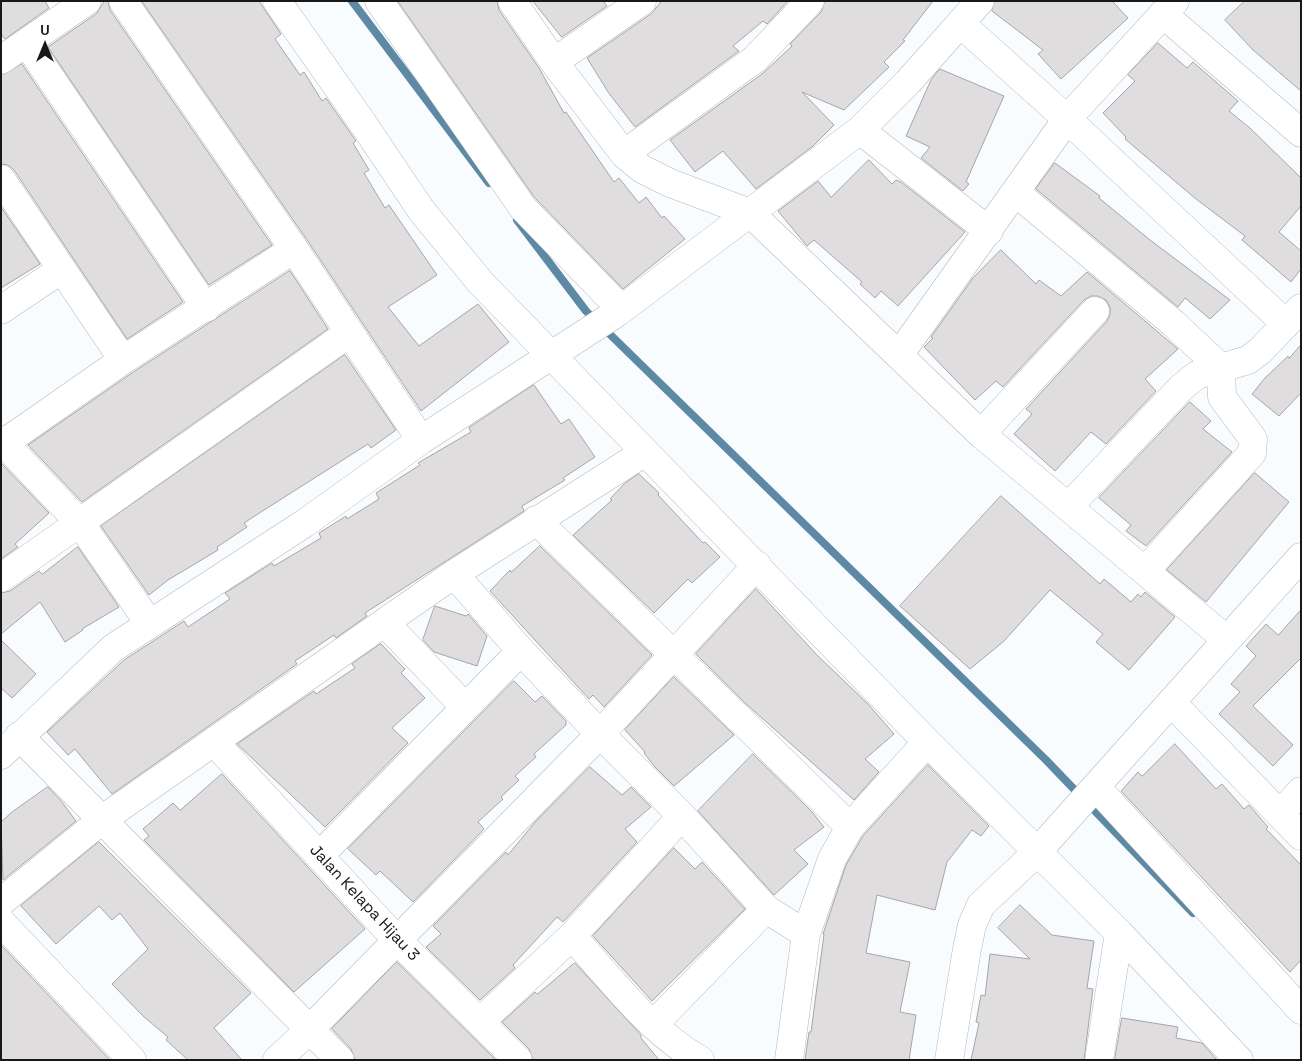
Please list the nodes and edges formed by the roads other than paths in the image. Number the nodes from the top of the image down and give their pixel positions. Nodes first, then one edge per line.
1 (87, 1) edge
2 (123, 1) edge
3 (277, 1) edge
4 (379, 1) edge
5 (512, 1) edge
6 (642, 1) edge
7 (810, 1) edge
8 (980, 1) edge
9 (1169, 8) edge
10 (961, 24) junction
11 (27, 43) junction
12 (1, 60) edge
13 (554, 62) junction
14 (1067, 119) junction
15 (860, 130) junction
16 (1301, 133) edge
17 (624, 154) junction
18 (2, 182) edge
19 (1015, 192) junction
20 (750, 213) junction
21 (989, 231) junction
22 (294, 249) junction
23 (62, 269) junction
24 (206, 308) junction
25 (1, 310) edge
26 (619, 310) junction
27 (1095, 311) dead end
28 (1294, 316) edge
29 (349, 333) junction
30 (557, 351) junction
31 (899, 355) junction
32 (124, 360) junction
33 (1221, 368) junction
34 (981, 434) junction
35 (421, 440) junction
36 (3, 442) edge
37 (645, 452) junction
38 (1068, 507) junction
39 (536, 520) junction
40 (80, 522) junction
41 (1301, 557) edge
42 (757, 565) junction
43 (1145, 571) junction
44 (454, 574) junction
45 (1, 578) edge
46 (149, 623) junction
47 (385, 623) junction
48 (1227, 640) junction
49 (521, 650) junction
50 (673, 655) junction
51 (1171, 702) junction
52 (466, 707) junction
53 (600, 734) junction
54 (927, 742) junction
55 (215, 743) junction
56 (10, 746) edge
57 (1301, 791) edge
58 (1091, 792) junction
59 (1280, 814) junction
60 (682, 816) junction
61 (103, 819) junction
62 (850, 827) junction
63 (1301, 836) edge
64 (1042, 846) junction
65 (319, 856) junction
66 (1, 902) edge
67 (766, 909) junction
68 (1, 922) edge
69 (1119, 933) junction
70 (806, 934) junction
71 (572, 936) junction
72 (397, 940) junction
73 (1299, 1005) edge
74 (480, 1022) junction
75 (653, 1025) junction
76 (309, 1030) junction
77 (132, 1060) edge
78 (277, 1060) edge
79 (340, 1060) edge
80 (518, 1060) edge
81 (700, 1060) edge
82 (789, 1060) edge
83 (949, 1060) edge
84 (1099, 1060) edge
85 (1239, 1060) edge

1 - 11 street
2 - 22 street
3 - 30 street
4 - 26 street
5 - 13 street
6 - 13 street
7 - 17 street
8 - 10 street
9 - 14 street
9 - 16 street
10 - 14 street
10 - 15 street
11 - 12 street
11 - 24 street
13 - 17 street
14 - 19 street
14 - 28 street
15 - 20 street
15 - 21 street
17 - 20 street
18 - 23 street
19 - 21 street
19 - 33 street
20 - 26 street
20 - 31 street
21 - 31 street
22 - 24 street
22 - 29 street
23 - 25 street
23 - 32 street
24 - 32 street
26 - 30 street
27 - 34 street
28 - 33 street
29 - 35 street
29 - 40 street
30 - 35 street
30 - 37 street
31 - 34 street
32 - 36 street
33 - 38 street
33 - 43 street
34 - 38 street
35 - 46 street
36 - 40 street
37 - 39 street
37 - 42 street
38 - 43 street
39 - 44 street
39 - 50 street
40 - 45 street
40 - 46 street
41 - 48 street
42 - 50 street
42 - 54 street
43 - 48 street
44 - 47 street
44 - 49 street
46 - 56 street
47 - 52 street
47 - 55 street
48 - 51 street
49 - 52 street
49 - 53 street
50 - 53 street
50 - 62 street
51 - 58 street
51 - 59 street
52 - 65 street
53 - 60 street
53 - 72 street
54 - 62 street
54 - 64 street
55 - 61 street
55 - 65 street, Jalan Kelapa Hijau 3
56 - 61 street
57 - 59 street
58 - 64 street
58 - 73 street
59 - 63 street
60 - 67 street
60 - 71 street
61 - 66 street
61 - 76 street
62 - 70 street
64 - 69 street
64 - 83 street
65 - 72 street, Jalan Kelapa Hijau 3
67 - 70 street
67 - 75 street
68 - 77 street
69 - 84 street
69 - 85 street
70 - 82 street
71 - 74 street
71 - 75 street
72 - 74 street, Jalan Kelapa Hijau 3
72 - 76 street
74 - 80 street, Jalan Kelapa Hijau 3
75 - 81 street
76 - 78 street
76 - 79 street

